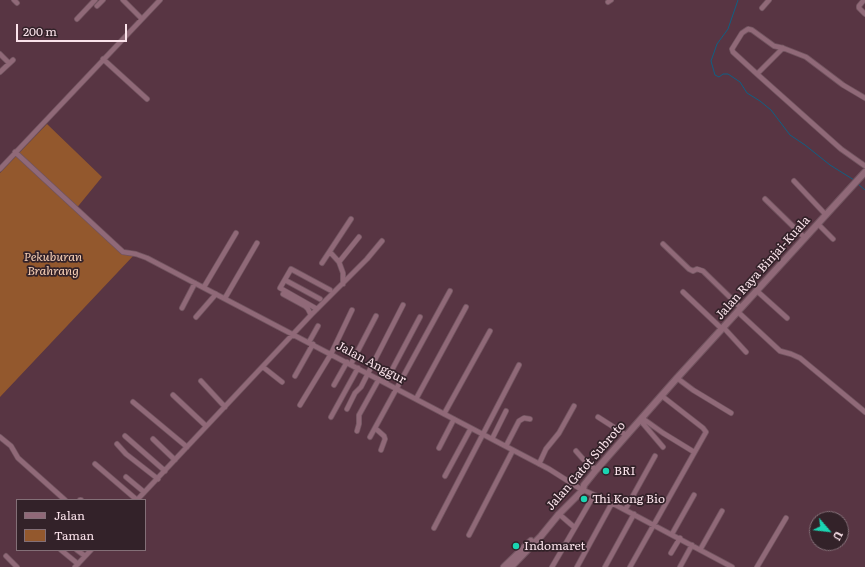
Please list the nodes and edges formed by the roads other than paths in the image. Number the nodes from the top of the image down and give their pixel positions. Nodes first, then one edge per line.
1 (95, 0) edge
2 (103, 0) edge
3 (123, 0) edge
4 (160, 0) edge
5 (769, 0) edge
6 (864, 0) edge
7 (97, 6) dead end
8 (762, 8) dead end
9 (865, 14) edge
10 (77, 19) dead end
11 (142, 19) junction
12 (783, 48) junction
13 (0, 54) edge
14 (103, 59) junction
15 (0, 72) edge
16 (757, 74) junction
17 (865, 98) edge
18 (148, 99) dead end
19 (15, 152) junction
20 (865, 166) edge
21 (0, 169) edge
22 (865, 172) edge
23 (794, 181) dead end
24 (765, 199) dead end
25 (826, 215) junction
26 (351, 219) dead end
27 (818, 224) junction
28 (236, 233) dead end
29 (359, 237) dead end
30 (805, 238) junction
31 (834, 239) dead end
32 (382, 241) dead end
33 (257, 243) dead end
34 (663, 244) dead end
35 (330, 252) junction
36 (339, 262) junction
37 (322, 263) dead end
38 (285, 280) junction
39 (195, 283) junction
40 (343, 284) junction
41 (204, 288) junction
42 (330, 290) dead end
43 (450, 291) dead end
44 (757, 291) junction
45 (683, 292) dead end
46 (216, 294) junction
47 (283, 294) dead end
48 (225, 298) junction
49 (320, 299) dead end
50 (403, 305) dead end
51 (466, 307) dead end
52 (182, 308) dead end
53 (317, 309) junction
54 (352, 310) dead end
55 (740, 310) junction
56 (311, 315) junction
57 (376, 316) dead end
58 (196, 317) dead end
59 (420, 317) dead end
60 (787, 318) dead end
61 (318, 326) dead end
62 (723, 329) junction
63 (490, 331) dead end
64 (294, 334) junction
65 (311, 343) junction
66 (746, 352) dead end
67 (331, 354) junction
68 (349, 363) junction
69 (519, 365) dead end
70 (263, 368) junction
71 (358, 368) junction
72 (367, 373) junction
73 (295, 376) dead end
74 (677, 378) junction
75 (379, 379) junction
76 (201, 381) dead end
77 (282, 382) dead end
78 (385, 382) junction
79 (334, 386) dead end
80 (396, 388) junction
81 (173, 395) dead end
82 (662, 396) junction
83 (416, 399) junction
84 (133, 402) dead end
85 (300, 405) dead end
86 (574, 406) dead end
87 (225, 407) junction
88 (347, 409) dead end
89 (506, 411) dead end
90 (865, 412) edge
91 (731, 413) dead end
92 (444, 414) junction
93 (331, 417) dead end
94 (598, 417) dead end
95 (454, 419) junction
96 (530, 419) dead end
97 (641, 419) junction
98 (206, 426) junction
99 (375, 428) junction
100 (471, 428) junction
101 (357, 431) dead end
102 (483, 434) junction
103 (626, 435) junction
104 (125, 436) dead end
105 (0, 437) edge
106 (370, 437) dead end
107 (153, 439) dead end
108 (492, 439) junction
109 (117, 444) dead end
110 (506, 446) junction
111 (187, 447) junction
112 (663, 447) dead end
113 (440, 448) dead end
114 (381, 450) dead end
115 (513, 450) junction
116 (576, 451) dead end
117 (694, 452) junction
118 (656, 456) dead end
119 (175, 460) junction
120 (95, 464) dead end
121 (539, 464) junction
122 (596, 470) junction
123 (165, 471) junction
124 (445, 476) dead end
125 (126, 477) dead end
126 (158, 479) junction
127 (582, 488) junction
128 (144, 492) junction
129 (594, 495) junction
130 (694, 495) dead end
131 (64, 499) edge
132 (136, 499) edge
133 (138, 499) edge
134 (612, 503) junction
135 (625, 510) junction
136 (722, 511) dead end
137 (559, 514) junction
138 (634, 514) junction
139 (786, 518) dead end
140 (654, 525) junction
141 (574, 527) junction
142 (434, 528) dead end
143 (672, 534) junction
144 (469, 535) dead end
145 (540, 535) junction
146 (680, 538) junction
147 (692, 546) junction
148 (700, 550) junction
149 (62, 551) edge
150 (78, 551) edge
151 (90, 551) edge
152 (671, 553) dead end
153 (6, 556) dead end
154 (85, 556) junction
155 (77, 565) edge
156 (512, 565) edge
157 (17, 567) edge
158 (504, 567) edge
159 (552, 567) edge
160 (578, 567) edge
161 (605, 567) edge
162 (630, 567) edge
163 (680, 567) edge
164 (732, 567) edge
165 (757, 567) edge

1 - 10 street
2 - 7 street
3 - 11 street
4 - 11 street
5 - 8 street
6 - 9 street
11 - 14 street
12 - 16 street
12 - 16 street
12 - 17 street
13 - 15 street
14 - 18 street
14 - 19 street
16 - 20 street
19 - 21 street
19 - 39 street, Jalan Anggur
22 - 25 main road, Jalan Raya Binjai-Kuala
23 - 25 street
24 - 30 street
25 - 27 main road, Jalan Raya Binjai-Kuala
26 - 35 street
27 - 30 main road, Jalan Raya Binjai-Kuala
27 - 31 street
28 - 41 street
29 - 36 street
30 - 44 main road, Jalan Raya Binjai-Kuala
32 - 40 street
33 - 48 street
34 - 55 street
35 - 36 street
35 - 37 street
36 - 40 street
38 - 42 street
38 - 49 street
38 - 53 street
39 - 41 street, Jalan Anggur
39 - 52 street
40 - 53 street
41 - 46 street, Jalan Anggur
43 - 80 street
44 - 55 main road, Jalan Raya Binjai-Kuala
44 - 60 street
45 - 62 street
46 - 48 street, Jalan Anggur
46 - 58 street
47 - 56 street
48 - 64 street, Jalan Anggur
50 - 72 street
51 - 83 street
53 - 56 street
54 - 67 street
55 - 62 main road, Jalan Raya Binjai-Kuala
55 - 90 street
56 - 64 street
57 - 68 street
59 - 78 street
61 - 65 street
62 - 66 street
62 - 74 main road, Jalan Raya Binjai-Kuala
63 - 92 street
64 - 65 street, Jalan Anggur
64 - 70 street
65 - 67 street, Jalan Anggur
65 - 73 street
67 - 68 street, Jalan Anggur
67 - 85 street
68 - 71 street, Jalan Anggur
68 - 79 street
69 - 102 street
70 - 77 street
70 - 87 street
71 - 72 street, Jalan Anggur
71 - 93 street
72 - 75 street, Jalan Anggur
72 - 88 street
74 - 82 main road, Jalan Gatot Subroto
74 - 91 street
75 - 78 street, Jalan Anggur
75 - 101 street
76 - 87 street
78 - 80 street, Jalan Anggur
80 - 83 street, Jalan Anggur
80 - 99 street
81 - 98 street
82 - 97 main road, Jalan Gatot Subroto
82 - 117 street
83 - 92 street, Jalan Anggur
84 - 111 street
86 - 121 street
87 - 98 street
89 - 108 street
92 - 95 street, Jalan Anggur
94 - 103 street
95 - 100 street, Jalan Anggur
95 - 113 street
96 - 110 street
97 - 103 main road, Jalan Gatot Subroto
97 - 112 street
97 - 117 street
98 - 111 street
99 - 106 street
99 - 114 street
100 - 102 street, Jalan Anggur
100 - 124 street
102 - 108 street, Jalan Anggur
102 - 142 street
103 - 122 main road, Jalan Gatot Subroto
104 - 123 street
105 - 131 street
107 - 119 street
108 - 110 street, Jalan Anggur
109 - 126 street
110 - 115 street, Jalan Anggur
111 - 119 street
115 - 121 street, Jalan Anggur
115 - 144 street
116 - 122 street
117 - 140 street
118 - 135 street
119 - 123 street
120 - 132 street
121 - 127 street, Jalan Anggur
122 - 127 main road, Jalan Gatot Subroto
123 - 126 street
125 - 128 street
126 - 128 street
127 - 129 street, Jalan Anggur
127 - 137 main road, Jalan Gatot Subroto
127 - 145 main road
128 - 133 street
129 - 134 street, Jalan Anggur
129 - 141 street
130 - 143 street
134 - 135 street, Jalan Anggur
134 - 160 street
135 - 138 street, Jalan Anggur
136 - 148 street
137 - 141 street
137 - 145 main road, Jalan Gatot Subroto
138 - 140 street, Jalan Anggur
138 - 161 street
139 - 165 street
140 - 143 street, Jalan Anggur
140 - 162 street
141 - 159 street
143 - 146 street, Jalan Anggur
145 - 156 main road, Jalan Gatot Subroto
146 - 147 street, Jalan Anggur
146 - 152 street
147 - 148 street, Jalan Anggur
147 - 163 street
148 - 164 street, Jalan Anggur
149 - 155 street
150 - 154 street
151 - 154 street
153 - 157 street
154 - 155 street
156 - 158 main road, Jalan Gatot Subroto

